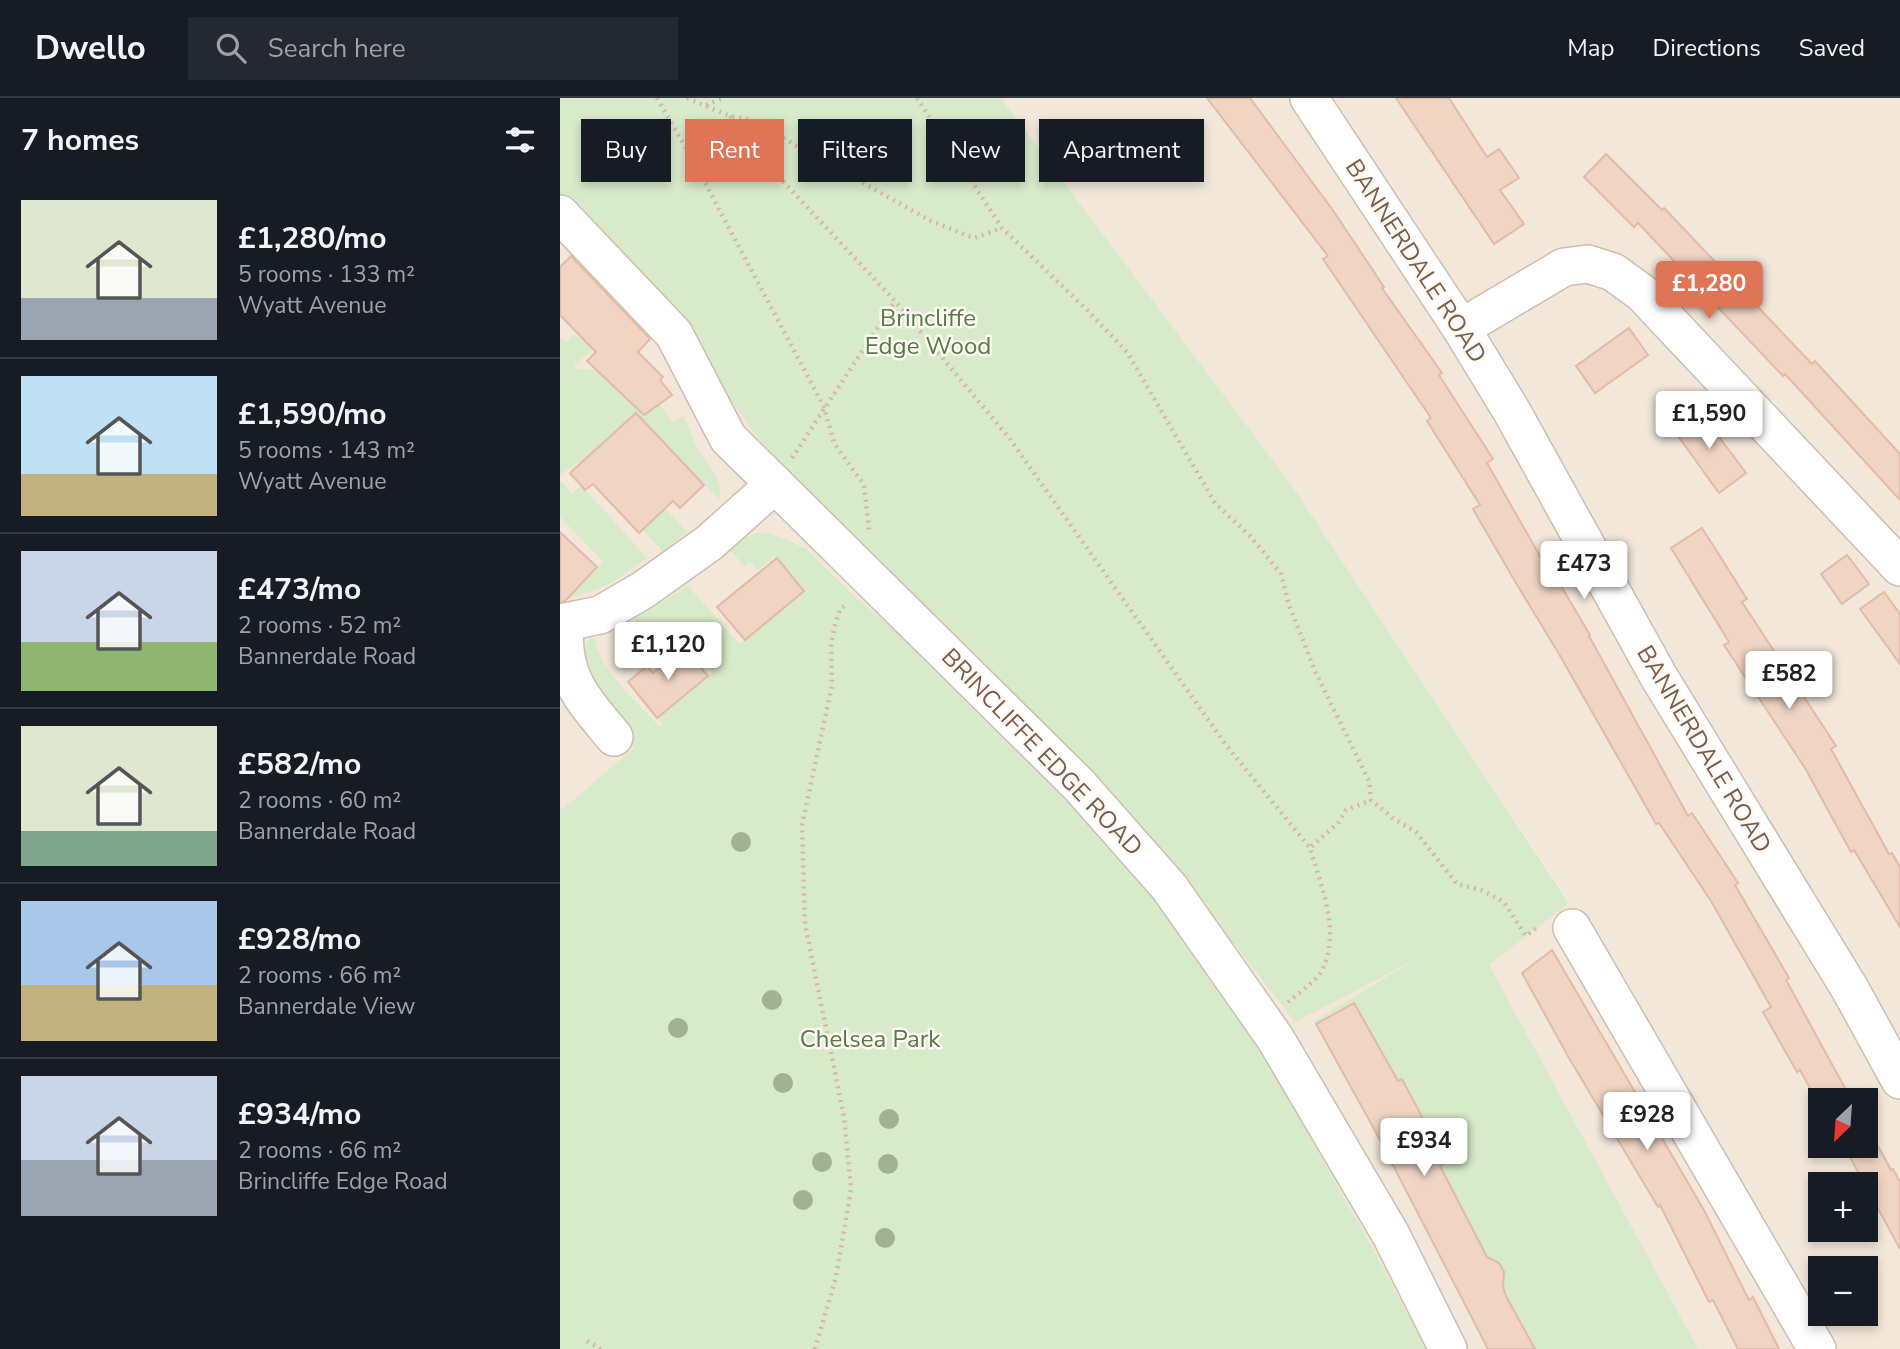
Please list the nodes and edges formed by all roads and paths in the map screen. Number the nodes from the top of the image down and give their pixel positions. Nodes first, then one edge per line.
1 (657, 98) edge
2 (687, 98) edge
3 (724, 98) edge
4 (917, 98) edge
5 (1309, 98) edge
6 (705, 105) junction
7 (730, 116) junction
8 (560, 214) edge
9 (1002, 228) junction
10 (895, 301) junction
11 (1461, 328) junction
12 (824, 407) junction
13 (775, 484) junction
14 (870, 535) dead end
15 (1900, 567) edge
16 (876, 585) junction
17 (563, 623) edge
18 (614, 737) dead end
19 (1371, 800) junction
20 (1310, 848) junction
21 (1572, 928) joint
22 (1264, 1024) junction
23 (1900, 1080) edge
24 (587, 1341) dead end
25 (601, 1349) edge
26 (815, 1349) edge
27 (1448, 1349) edge
28 (1817, 1349) edge

1 - 12 path
2 - 6 path
3 - 6 path
4 - 9 path
5 - 11 street, BANNERDALE ROAD
6 - 7 path
7 - 9 path
7 - 10 path
8 - 13 street, BRINCLIFFE EDGE ROAD
9 - 19 path
10 - 12 path
10 - 20 path
11 - 15 street
11 - 23 street, BANNERDALE ROAD
12 - 13 path
12 - 14 path
13 - 16 street, BRINCLIFFE EDGE ROAD
13 - 17 street
16 - 22 street, BRINCLIFFE EDGE ROAD
16 - 26 path
17 - 18 street
19 - 20 path
19 - 21 path
20 - 22 path
21 - 28 street
22 - 27 street, BRINCLIFFE EDGE ROAD
24 - 25 path

